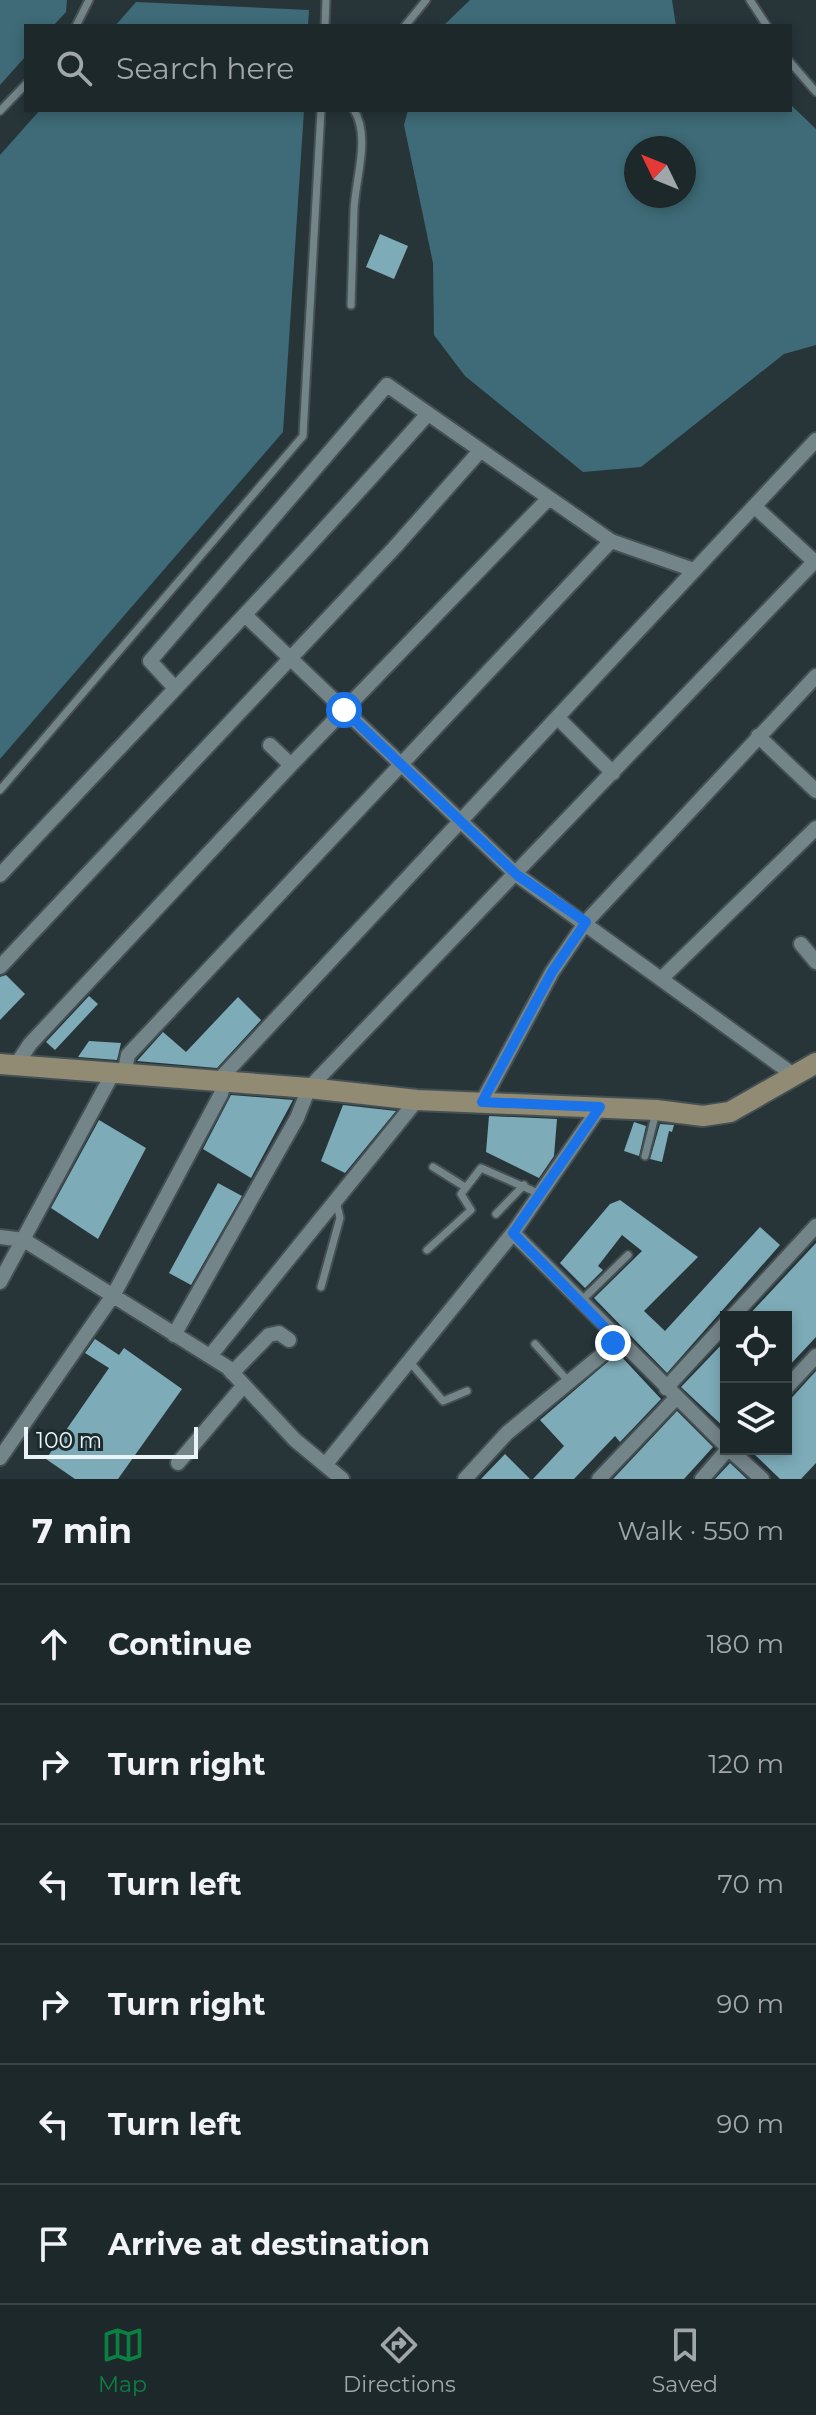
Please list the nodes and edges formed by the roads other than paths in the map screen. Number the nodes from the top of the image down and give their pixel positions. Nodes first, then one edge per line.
1 (89, 0) edge
2 (326, 0) edge
3 (426, 0) edge
4 (750, 0) edge
5 (77, 24) edge
6 (325, 24) edge
7 (407, 24) edge
8 (766, 24) edge
9 (792, 64) edge
10 (24, 86) edge
11 (816, 92) edge
12 (0, 111) edge
13 (321, 112) edge
14 (355, 112) edge
15 (351, 305) dead end
16 (426, 416) junction
17 (816, 440) edge
18 (480, 451) junction
19 (549, 498) junction
20 (754, 506) junction
21 (611, 541) junction
22 (816, 562) edge
23 (694, 570) junction
24 (246, 616) junction
25 (288, 659) junction
26 (814, 683) edge
27 (174, 687) junction
28 (344, 710) junction
29 (558, 718) junction
30 (758, 736) junction
31 (270, 745) dead end
32 (291, 765) junction
33 (403, 766) junction
34 (613, 773) junction
35 (0, 790) edge
36 (816, 791) edge
37 (462, 822) junction
38 (816, 828) edge
39 (0, 875) edge
40 (517, 875) junction
41 (586, 922) junction
42 (801, 944) dead end
43 (816, 962) edge
44 (0, 967) edge
45 (663, 977) junction
46 (816, 1063) edge
47 (8, 1065) edge
48 (119, 1074) junction
49 (795, 1076) junction
50 (220, 1082) junction
51 (309, 1088) junction
52 (417, 1100) junction
53 (482, 1102) junction
54 (600, 1107) junction
55 (656, 1110) junction
56 (645, 1156) dead end
57 (433, 1167) dead end
58 (524, 1185) junction
59 (465, 1187) junction
60 (540, 1194) junction
61 (336, 1201) junction
62 (496, 1214) dead end
63 (816, 1226) edge
64 (513, 1233) junction
65 (0, 1237) edge
66 (24, 1240) junction
67 (427, 1250) dead end
68 (628, 1255) dead end
69 (0, 1282) edge
70 (321, 1287) dead end
71 (114, 1294) junction
72 (580, 1302) junction
73 (738, 1311) edge
74 (720, 1331) edge
75 (174, 1335) junction
76 (615, 1338) junction
77 (289, 1340) dead end
78 (535, 1344) dead end
79 (210, 1356) junction
80 (816, 1356) edge
81 (408, 1359) junction
82 (232, 1373) junction
83 (569, 1382) junction
84 (791, 1383) edge
85 (244, 1385) junction
86 (467, 1391) dead end
87 (671, 1393) junction
88 (720, 1440) edge
89 (722, 1455) edge
90 (736, 1455) edge
91 (0, 1458) edge
92 (178, 1463) dead end
93 (325, 1465) junction
94 (342, 1479) edge
95 (465, 1479) edge
96 (599, 1479) edge
97 (702, 1479) edge
98 (762, 1479) edge

1 - 5 lane
2 - 6 lane
3 - 7 lane
4 - 8 lane
9 - 11 lane
10 - 12 lane
13 - 35 lane
14 - 15 lane
16 - 18 street
16 - 24 street
16 - 27 street
17 - 20 street
18 - 19 street
18 - 25 street
19 - 21 street
19 - 28 street
20 - 22 street
20 - 23 street
21 - 23 street
21 - 33 street
22 - 34 street
23 - 29 street
24 - 25 street
24 - 27 street
25 - 28 street
25 - 44 street
26 - 30 street
27 - 39 street
28 - 32 street
28 - 33 street
29 - 34 street
29 - 37 street
30 - 36 street
30 - 41 street
31 - 32 street
32 - 47 street
33 - 37 street
33 - 48 street
34 - 40 street
37 - 40 street
37 - 50 street
38 - 45 street
40 - 41 street
40 - 51 street
41 - 45 street
41 - 53 street
42 - 43 street
45 - 49 street
46 - 49 street
47 - 48 street
48 - 50 street
48 - 66 street
49 - 55 street
50 - 51 street
50 - 71 street
51 - 52 street
51 - 75 street
52 - 53 street
52 - 61 street
53 - 54 street
54 - 55 street
54 - 60 street
55 - 56 lane
57 - 59 lane
58 - 59 lane
58 - 60 lane
58 - 62 lane
59 - 67 lane
60 - 64 street
61 - 70 lane
61 - 79 street
63 - 73 street
64 - 72 street
64 - 81 street
65 - 66 street
66 - 69 street
66 - 71 street
68 - 72 lane
71 - 75 street
71 - 91 street
72 - 76 street
74 - 87 street
75 - 79 street
76 - 83 street
76 - 87 street
77 - 82 street
78 - 83 lane
79 - 82 street
80 - 84 street
81 - 86 lane
81 - 93 street
82 - 85 street
83 - 95 street
85 - 92 street
85 - 93 street
87 - 88 street
87 - 96 street
89 - 97 street
90 - 98 street
93 - 94 street

